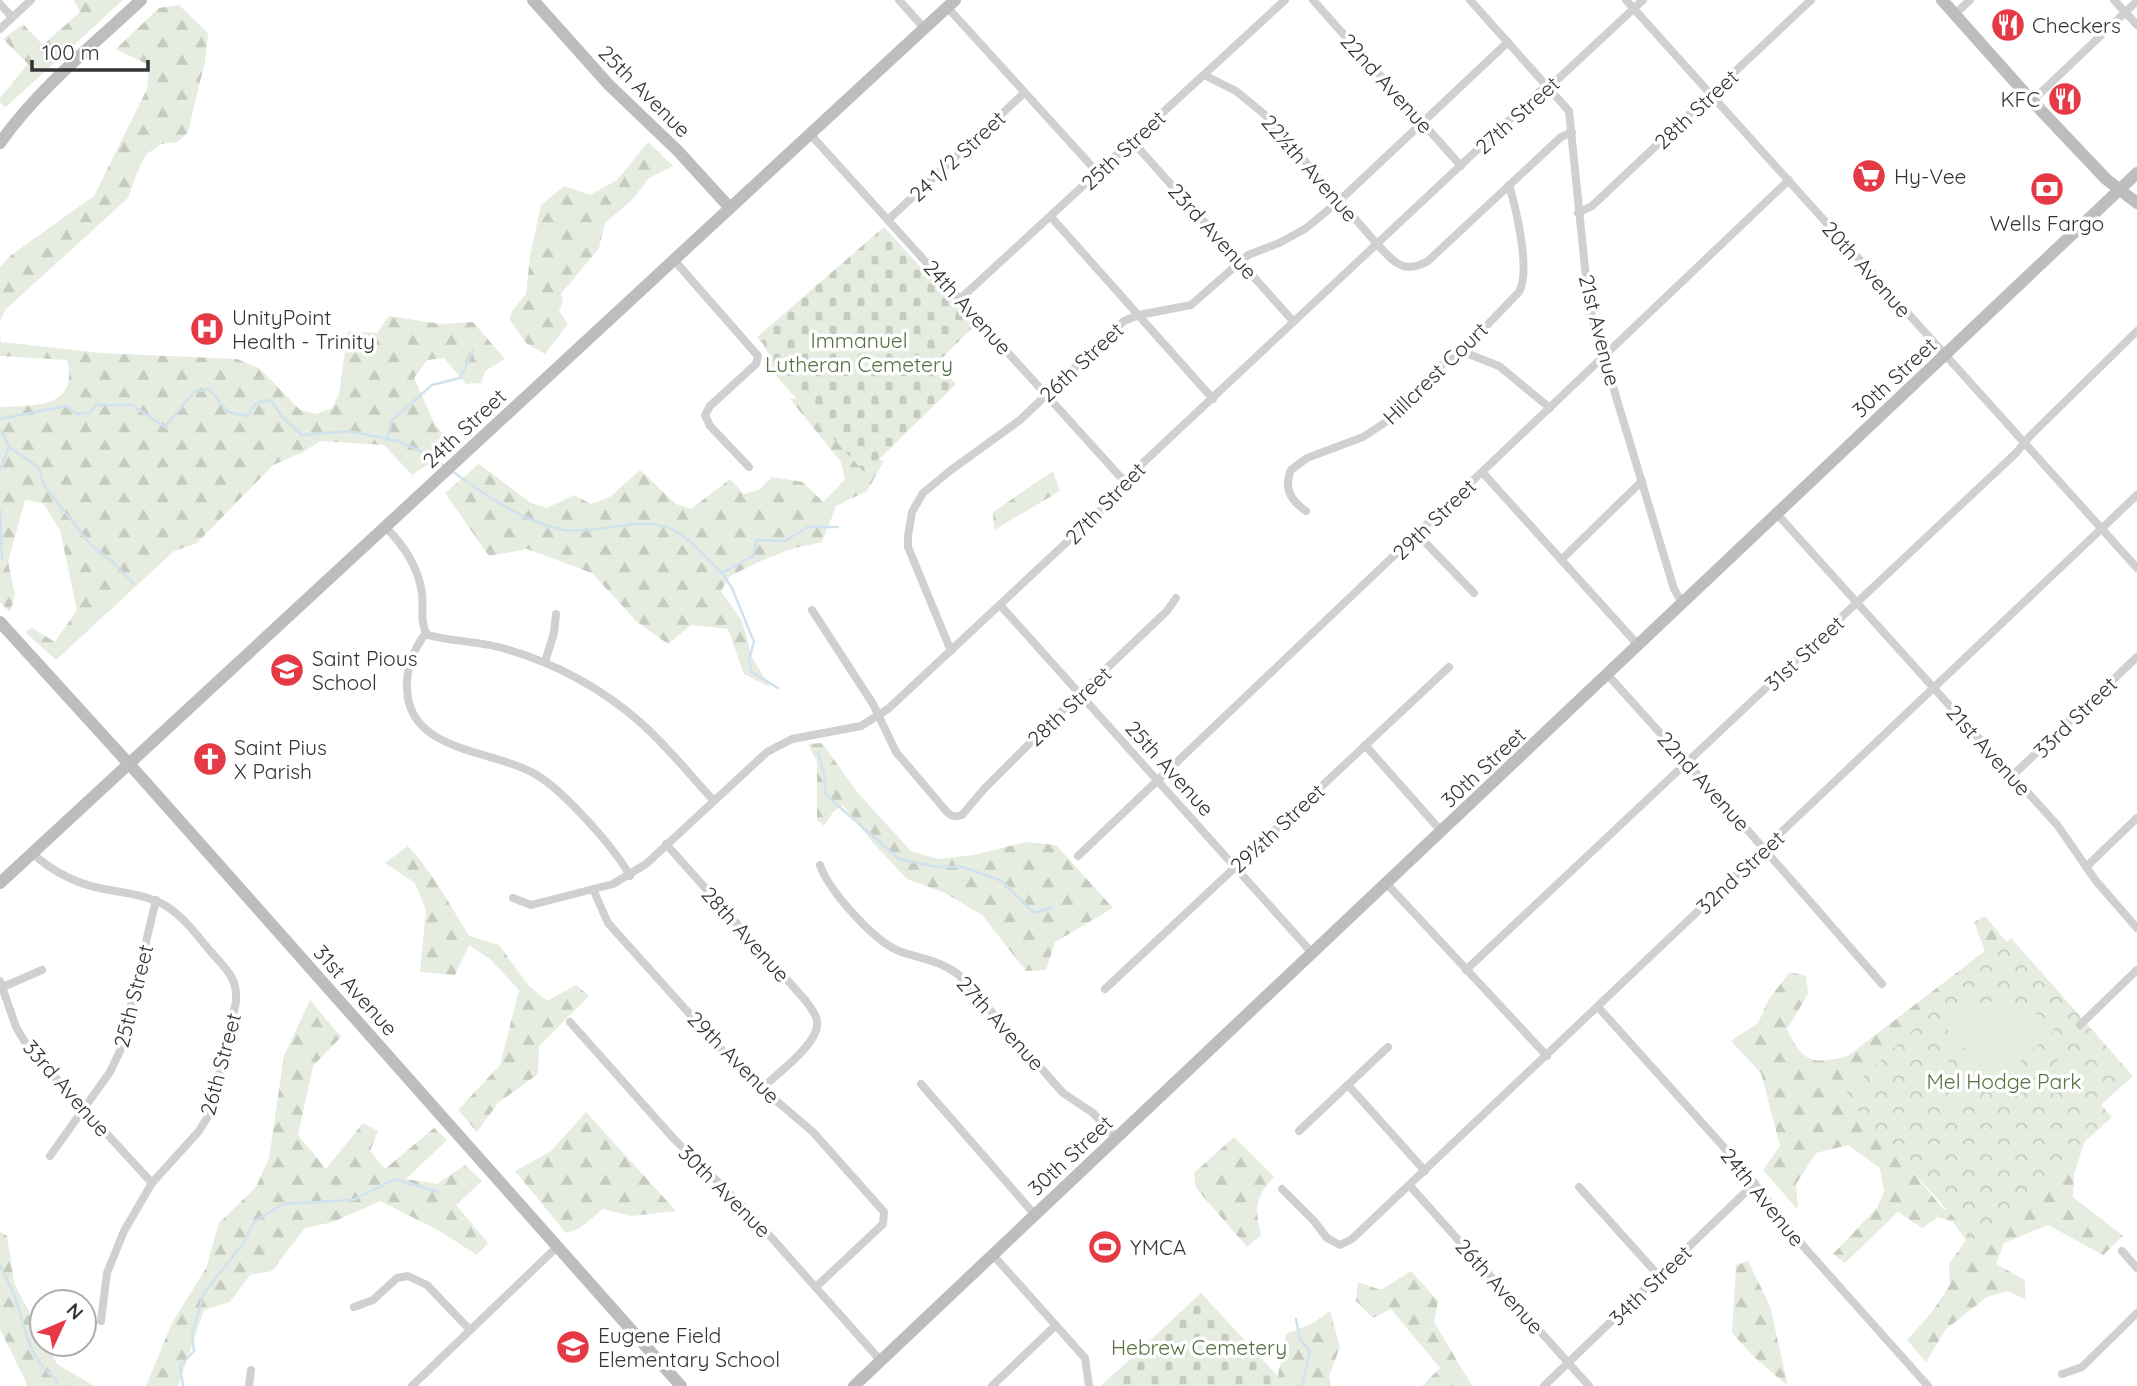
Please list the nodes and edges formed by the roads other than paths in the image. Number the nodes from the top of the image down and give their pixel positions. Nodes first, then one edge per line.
1 (31, 0) edge
2 (141, 0) edge
3 (533, 0) edge
4 (899, 0) edge
5 (1285, 0) edge
6 (1313, 0) edge
7 (1470, 0) edge
8 (1626, 0) edge
9 (1643, 0) edge
10 (1811, 0) edge
11 (1942, 0) edge
12 (1970, 0) edge
13 (2115, 0) edge
14 (2137, 1) edge
15 (0, 4) edge
16 (951, 4) edge
17 (1634, 8) junction
18 (2125, 12) junction
19 (1955, 14) junction
20 (12, 17) junction
21 (2137, 25) edge
22 (924, 28) junction
23 (0, 29) edge
24 (1508, 42) junction
25 (1204, 75) junction
26 (1548, 86) junction
27 (1024, 93) junction
28 (1711, 95) junction
29 (2032, 101) junction
30 (1422, 122) junction
31 (1572, 132) junction
32 (810, 134) junction
33 (2, 135) edge
34 (1133, 142) junction
35 (1461, 166) junction
36 (1098, 173) junction
37 (2137, 173) edge
38 (1789, 180) junction
39 (1509, 185) junction
40 (2119, 190) junction
41 (1339, 201) junction
42 (2137, 203) edge
43 (730, 208) junction
44 (1578, 213) junction
45 (1051, 217) junction
46 (889, 219) junction
47 (1377, 244) junction
48 (674, 260) junction
49 (1240, 261) junction
50 (960, 299) junction
51 (1139, 315) junction
52 (1293, 321) junction
53 (2137, 331) edge
54 (1464, 349) junction
55 (1945, 355) junction
56 (1604, 356) junction
57 (1047, 394) junction
58 (1213, 398) junction
59 (1550, 408) junction
60 (2024, 443) junction
61 (749, 467) dead end
62 (1483, 473) junction
63 (1642, 481) junction
64 (1125, 482) junction
65 (2137, 495) edge
66 (1306, 512) dead end
67 (1777, 514) junction
68 (386, 527) junction
69 (2101, 529) junction
70 (1418, 535) junction
71 (1561, 560) junction
72 (2137, 568) edge
73 (1474, 593) dead end
74 (1176, 598) dead end
75 (1857, 602) junction
76 (1683, 604) junction
77 (1000, 605) junction
78 (812, 610) dead end
79 (556, 614) dead end
80 (0, 622) edge
81 (426, 633) junction
82 (1639, 646) junction
83 (950, 652) junction
84 (2137, 657) edge
85 (545, 662) junction
86 (1449, 667) dead end
87 (1607, 674) junction
88 (1934, 689) junction
89 (1079, 695) junction
90 (879, 715) junction
91 (1365, 745) junction
92 (1686, 762) junction
93 (129, 764) junction
94 (2012, 776) junction
95 (1156, 781) junction
96 (714, 801) junction
97 (2137, 818) edge
98 (1442, 832) junction
99 (666, 845) junction
100 (1765, 849) junction
101 (32, 853) junction
102 (1078, 856) dead end
103 (820, 865) dead end
104 (2086, 867) junction
105 (1234, 868) junction
106 (630, 876) junction
107 (0, 883) edge
108 (1387, 884) junction
109 (593, 889) junction
110 (513, 898) dead end
111 (156, 901) junction
112 (2137, 928) edge
113 (1313, 954) junction
114 (42, 970) dead end
115 (1466, 970) junction
116 (2137, 970) edge
117 (2, 984) edge
118 (1882, 984) dead end
119 (1105, 989) dead end
120 (1598, 1007) junction
121 (570, 1022) dead end
122 (2080, 1025) dead end
123 (1388, 1047) dead end
124 (1547, 1056) junction
125 (921, 1084) dead end
126 (1348, 1085) junction
127 (762, 1088) junction
128 (83, 1108) junction
129 (1299, 1130) dead end
130 (1116, 1138) junction
131 (50, 1156) dead end
132 (1425, 1171) junction
133 (152, 1183) junction
134 (1755, 1183) junction
135 (1410, 1186) junction
136 (1578, 1186) dead end
137 (1282, 1188) dead end
138 (1035, 1215) junction
139 (558, 1246) junction
140 (2122, 1251) dead end
141 (993, 1255) junction
142 (2137, 1268) edge
143 (1659, 1276) junction
144 (816, 1287) junction
145 (354, 1307) dead end
146 (2137, 1313) edge
147 (101, 1321) dead end
148 (1056, 1325) junction
149 (470, 1329) junction
150 (881, 1361) junction
151 (1569, 1363) junction
152 (251, 1370) dead end
153 (2062, 1374) dead end
154 (249, 1386) edge
155 (412, 1386) edge
156 (681, 1386) edge
157 (853, 1386) edge
158 (992, 1386) edge
159 (1089, 1386) edge
160 (1544, 1386) edge
161 (1590, 1386) edge
162 (1928, 1386) edge

1 - 20 street
2 - 33 street
3 - 43 street, 25th Avenue
4 - 22 street
5 - 25 street, 25th Street
6 - 30 street, 22nd Avenue
7 - 24 street, 21st Avenue
8 - 17 street, 20th Avenue
9 - 17 street, 27th Street
10 - 28 street, 28th Street
11 - 19 street
12 - 19 street
13 - 18 street
14 - 18 street
15 - 20 street
16 - 22 street, 24th Street
16 - 27 street
17 - 26 street, 27th Street
17 - 28 street, 20th Avenue
18 - 21 street
18 - 29 street
19 - 29 street
20 - 23 street
22 - 32 street, 24th Street
24 - 26 street, 21st Avenue
24 - 30 street, 26th Street
25 - 34 street, 25th Street
25 - 41 street, 22½th Avenue
26 - 31 street, 21st Avenue
26 - 35 street, 27th Street
27 - 36 street
27 - 46 street, 24 1/2 Street
28 - 38 street, 20th Avenue
28 - 44 street, 28th Street
29 - 40 street
30 - 35 street, 22nd Avenue
30 - 41 street, 26th Street
31 - 39 street
31 - 44 street, 21st Avenue
32 - 43 street, 24th Street
32 - 46 street, 24th Avenue
34 - 36 street, 25th Street
34 - 49 street, 23rd Avenue
35 - 47 street, 27th Street
36 - 45 street, 25th Street
37 - 40 street, 30th Street
38 - 55 street, 20th Avenue
38 - 56 street, 29th Street
39 - 47 street, 22½th Avenue
39 - 54 street, Hillcrest Court
40 - 42 street
40 - 55 street, 30th Street
41 - 47 street, 22½th Avenue
41 - 49 street, 26th Street
43 - 48 street, 24th Street
44 - 56 street, 21st Avenue
45 - 50 street, 25th Street
45 - 51 street
46 - 50 street, 24th Avenue
47 - 52 street, 27th Street
48 - 61 street
48 - 68 street, 24th Street
49 - 51 street, 26th Street
49 - 52 street, 23rd Avenue
50 - 57 street, 24th Avenue
51 - 57 street, 26th Street
51 - 58 street
52 - 58 street, 27th Street
53 - 60 street, 31st Street
54 - 59 street
54 - 66 street, Hillcrest Court
55 - 60 street, 20th Avenue
55 - 67 street, 30th Street
56 - 59 street, 29th Street
56 - 63 street, 21st Avenue
57 - 64 street, 24th Avenue
57 - 83 street, 26th Street
58 - 64 street, 27th Street
59 - 62 street, 29th Street
60 - 69 street, 20th Avenue
60 - 75 street, 31st Street
62 - 70 street, 29th Street
62 - 71 street
63 - 71 street
63 - 76 street, 21st Avenue
64 - 77 street, 27th Street
65 - 69 street, 32nd Street
67 - 75 street, 21st Avenue
67 - 76 street, 30th Street
68 - 81 street
68 - 93 street, 24th Street
69 - 72 street, 20th Avenue
69 - 88 street, 32nd Street
70 - 73 street
70 - 95 street, 29th Street
71 - 82 street
74 - 89 street, 28th Street
75 - 88 street, 21st Avenue
75 - 92 street, 31st Street
76 - 82 street, 30th Street
77 - 83 street, 27th Street
77 - 89 street, 25th Avenue
78 - 90 street
79 - 85 street
80 - 93 street, 31st Avenue
81 - 85 street
81 - 106 street
82 - 87 street, 30th Street
83 - 90 street, 27th Street
84 - 94 street, 33rd Street
85 - 96 street
86 - 91 street, 29½th Street
87 - 92 street, 22nd Avenue
87 - 98 street, 30th Street
88 - 94 street, 21st Avenue
88 - 100 street, 32nd Street
89 - 90 street, 28th Street
89 - 95 street, 25th Avenue
90 - 96 street, 27th Street
91 - 98 street
91 - 105 street, 29½th Street
92 - 100 street, 22nd Avenue
92 - 115 street, 31st Street
93 - 101 street, 24th Street
93 - 139 street, 31st Avenue
94 - 104 street, 21st Avenue
95 - 102 street, 29th Street
95 - 105 street, 25th Avenue
96 - 99 street, 27th Street
97 - 104 street
98 - 108 street, 30th Street
99 - 106 street, 27th Street
99 - 127 street, 28th Avenue
100 - 118 street, 22nd Avenue
100 - 120 street, 32nd Street
101 - 107 street, 24th Street
101 - 111 street
103 - 130 street, 27th Avenue
104 - 112 street, 21st Avenue
105 - 113 street, 25th Avenue
105 - 119 street, 29½th Street
106 - 109 street, 27th Street
108 - 113 street, 30th Street
108 - 115 street
109 - 110 street, 27th Street
109 - 127 street, 29th Avenue
111 - 128 street, 25th Street
111 - 133 street, 26th Street
113 - 130 street, 30th Street
114 - 117 street
115 - 124 street
116 - 122 street
117 - 128 street, 33rd Avenue
120 - 124 street, 32nd Street
120 - 134 street, 24th Avenue
121 - 144 street, 30th Avenue
123 - 126 street
124 - 132 street, 32nd Street
125 - 138 street
126 - 129 street
126 - 132 street
127 - 144 street, 29th Avenue
128 - 131 street, 25th Street
128 - 133 street, 33rd Avenue
130 - 138 street, 30th Street
132 - 135 street, 32nd Street
133 - 147 street, 26th Street
134 - 143 street, 34th Street
134 - 162 street, 24th Avenue
135 - 137 street, 32nd Street
135 - 151 street, 26th Avenue
136 - 143 street
138 - 141 street, 30th Street
139 - 149 street
139 - 156 street, 31st Avenue
140 - 142 street
141 - 148 street
141 - 150 street, 30th Street
143 - 151 street, 34th Street
144 - 150 street, 30th Avenue
145 - 149 street
146 - 153 street
148 - 158 street
148 - 159 street
149 - 155 street
150 - 157 street, 30th Street
151 - 160 street, 34th Street
151 - 161 street, 26th Avenue
152 - 154 street

